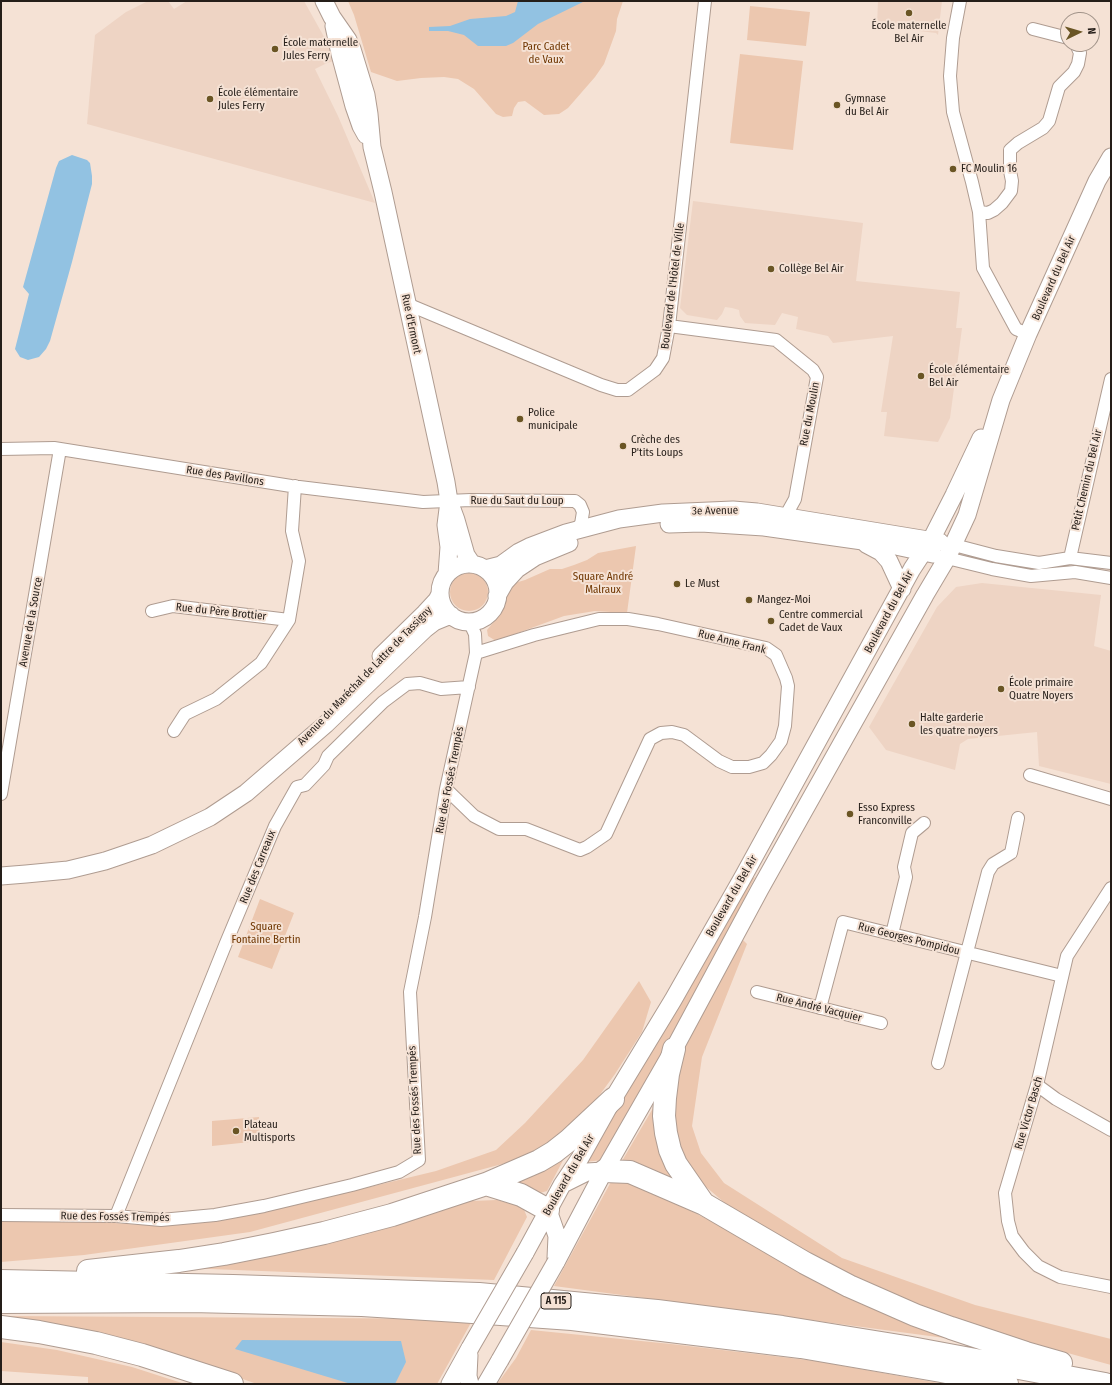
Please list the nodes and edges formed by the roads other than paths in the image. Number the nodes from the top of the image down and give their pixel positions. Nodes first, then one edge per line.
1 (324, 1) edge
2 (706, 1) edge
3 (960, 1) edge
4 (1033, 29) dead end
5 (1060, 36) edge
6 (1080, 52) edge
7 (1111, 157) edge
8 (979, 212) junction
9 (407, 304) junction
10 (669, 326) junction
11 (1028, 334) junction
12 (1111, 379) edge
13 (1001, 400) junction
14 (1, 449) edge
15 (60, 449) junction
16 (295, 486) junction
17 (449, 501) junction
18 (786, 517) junction
19 (575, 530) junction
20 (855, 540) junction
21 (928, 545) junction
22 (951, 551) junction
23 (1070, 558) junction
24 (1111, 563) edge
25 (479, 567) junction
26 (447, 574) junction
27 (1111, 578) edge
28 (902, 589) junction
29 (440, 594) junction
30 (497, 596) junction
31 (152, 611) dead end
32 (451, 615) junction
33 (289, 620) junction
34 (469, 622) junction
35 (476, 653) junction
36 (469, 687) junction
37 (174, 731) dead end
38 (289, 756) junction
39 (3, 768) edge
40 (1030, 776) dead end
41 (446, 789) junction
42 (2, 794) edge
43 (1111, 799) edge
44 (1018, 818) dead end
45 (924, 823) dead end
46 (1, 876) edge
47 (1111, 888) edge
48 (892, 934) junction
49 (967, 953) junction
50 (1062, 976) junction
51 (758, 992) dead end
52 (820, 1008) junction
53 (881, 1023) dead end
54 (674, 1049) junction
55 (938, 1063) dead end
56 (1037, 1085) junction
57 (613, 1099) junction
58 (1111, 1130) edge
59 (604, 1171) junction
60 (486, 1184) junction
61 (562, 1185) junction
62 (704, 1204) junction
63 (548, 1210) junction
64 (1, 1216) edge
65 (116, 1216) junction
66 (556, 1262) junction
67 (1, 1281) edge
68 (1111, 1287) edge
69 (1, 1302) edge
70 (1, 1327) edge
71 (467, 1359) junction
72 (1111, 1377) edge
73 (232, 1384) edge
74 (450, 1384) edge
75 (470, 1384) edge
76 (486, 1384) edge
77 (1007, 1384) edge
78 (1105, 1384) edge

1 - 9 main road, Rue d'Ermont
2 - 10 street, Boulevard de l'Hôtel de Ville
3 - 8 street
4 - 5 street
6 - 8 street
7 - 11 main road, Boulevard du Bel Air
8 - 11 street
9 - 10 street, Boulevard de l'Hôtel de Ville
9 - 17 main road, Rue d'Ermont
10 - 18 street, Rue du Moulin
11 - 13 main road, Boulevard du Bel Air
12 - 23 street, Petit Chemin du Bel Air
13 - 21 main road, Boulevard du Bel Air
13 - 22 main road, Boulevard du Bel Air
14 - 15 street, Rue des Pavillons
15 - 16 street, Rue des Pavillons
15 - 39 street, Avenue de la Source
16 - 17 street, Rue des Pavillons
16 - 33 street
17 - 19 street, Rue du Saut du Loup
17 - 25 main road, Rue d'Ermont
17 - 26 main road, Rue d'Ermont
18 - 19 main road, 3e Avenue
18 - 21 main road, 3e Avenue
19 - 25 main road, 3e Avenue
20 - 21 main road, 3e Avenue
20 - 28 main road
20 - 30 main road, 3e Avenue
21 - 22 main road, 3e Avenue
21 - 28 main road, Boulevard du Bel Air
22 - 23 street
22 - 27 street
22 - 54 main road, Boulevard du Bel Air
23 - 24 street
25 - 26 main road
25 - 30 main road
26 - 29 main road
28 - 57 main road, Boulevard du Bel Air
29 - 32 main road
29 - 38 main road, Avenue du Maréchal de Lattre de Tassigny
30 - 34 main road
31 - 33 street, Rue du Père Brottier
32 - 34 main road
32 - 38 main road, Avenue du Maréchal de Lattre de Tassigny
33 - 37 street
34 - 35 street, Rue des Fossés Trempés
35 - 36 street, Rue des Fossés Trempés
35 - 41 street, Rue Anne Frank
36 - 41 street, Rue des Fossés Trempés
36 - 65 street, Rue des Carreaux
38 - 46 main road, Avenue du Maréchal de Lattre de Tassigny
39 - 42 street, Avenue de la Source
40 - 43 street
41 - 65 street, Rue des Fossés Trempés
44 - 49 street
45 - 48 street
47 - 50 street, Rue Victor Basch
48 - 49 street, Rue Georges Pompidou
48 - 52 street, Rue Georges Pompidou
49 - 50 street, Rue Georges Pompidou
49 - 55 street
50 - 56 street, Rue Victor Basch
51 - 52 street, Rue André Vacquier
52 - 53 street, Rue André Vacquier
54 - 59 main road, Boulevard du Bel Air
54 - 62 highway
56 - 58 street
56 - 68 street, Rue Victor Basch
57 - 60 highway
57 - 61 main road, Boulevard du Bel Air
59 - 61 main road
59 - 62 highway
59 - 66 main road, Boulevard du Bel Air
60 - 63 highway
60 - 67 highway
61 - 63 main road, Boulevard du Bel Air
62 - 72 highway
63 - 66 main road
63 - 71 main road, Boulevard du Bel Air, bridge
64 - 65 street, Rue des Fossés Trempés
66 - 76 main road, Boulevard du Bel Air, bridge
67 - 78 highway, A 115
69 - 77 highway, A 115
70 - 73 highway
71 - 74 main road, Boulevard du Bel Air
71 - 75 main road

